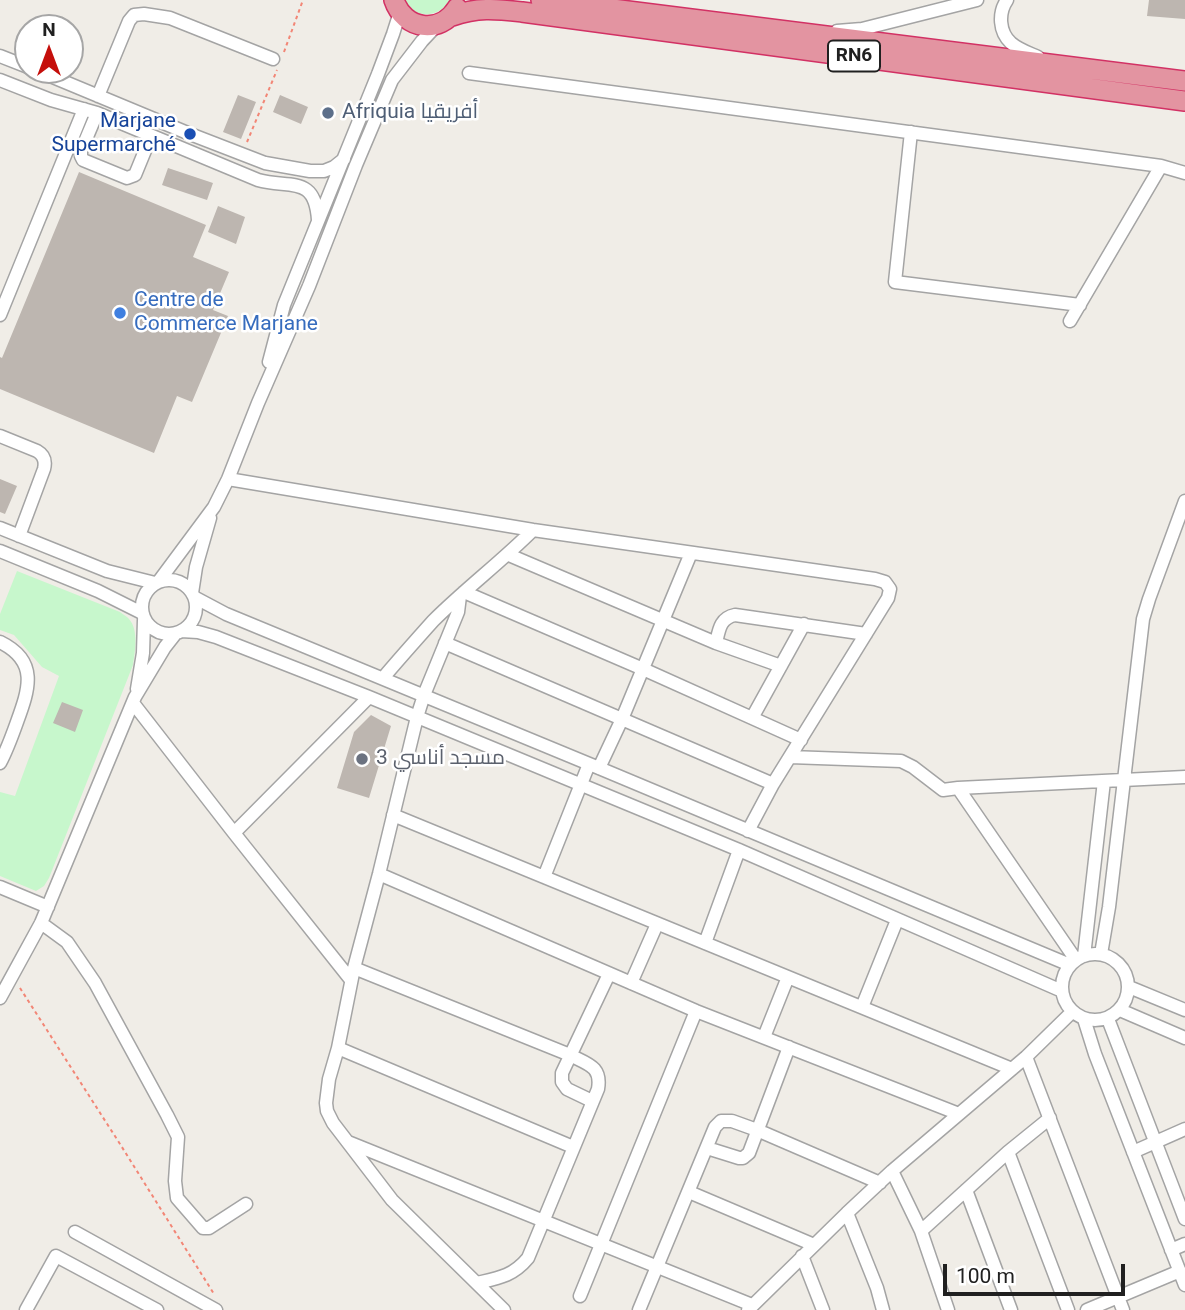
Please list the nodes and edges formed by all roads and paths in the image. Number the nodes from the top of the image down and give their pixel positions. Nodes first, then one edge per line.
1 (303, 0) edge
2 (541, 0) edge
3 (977, 0) edge
4 (1007, 0) edge
5 (393, 5) edge
6 (450, 13) edge
7 (806, 34) junction
8 (279, 58) junction
9 (1061, 65) junction
10 (468, 73) dead end
11 (0, 80) edge
12 (69, 84) edge
13 (98, 96) junction
14 (1183, 96) edge
15 (91, 111) junction
16 (911, 132) junction
17 (151, 136) junction
18 (208, 142) junction
19 (242, 154) junction
20 (202, 157) junction
21 (255, 159) junction
22 (344, 159) junction
23 (1161, 166) junction
24 (1185, 173) edge
25 (248, 176) junction
26 (318, 221) junction
27 (1080, 305) junction
28 (0, 315) edge
29 (1070, 321) dead end
30 (258, 403) junction
31 (0, 436) edge
32 (228, 479) junction
33 (1185, 501) edge
34 (214, 507) junction
35 (0, 528) edge
36 (533, 530) junction
37 (19, 536) junction
38 (0, 551) edge
39 (691, 553) junction
40 (509, 555) junction
41 (157, 582) junction
42 (462, 594) junction
43 (193, 595) junction
44 (143, 617) junction
45 (663, 621) junction
46 (804, 624) junction
47 (179, 632) junction
48 (866, 634) junction
49 (0, 642) edge
50 (446, 643) junction
51 (716, 643) junction
52 (780, 666) junction
53 (643, 668) junction
54 (383, 678) junction
55 (424, 695) junction
56 (369, 697) junction
57 (134, 700) junction
58 (417, 717) junction
59 (752, 718) junction
60 (622, 719) junction
61 (801, 740) junction
62 (790, 757) junction
63 (0, 762) edge
64 (594, 766) junction
65 (1185, 777) edge
66 (1124, 780) junction
67 (1104, 781) junction
68 (773, 784) junction
69 (581, 785) junction
70 (958, 788) junction
71 (393, 815) junction
72 (748, 831) junction
73 (233, 833) junction
74 (766, 838) junction
75 (739, 850) junction
76 (757, 859) junction
77 (379, 874) junction
78 (544, 877) junction
79 (0, 887) edge
80 (48, 907) junction
81 (945, 912) junction
82 (897, 920) junction
83 (41, 923) junction
84 (657, 924) junction
85 (935, 936) junction
86 (705, 943) junction
87 (1101, 954) junction
88 (1077, 960) junction
89 (353, 974) junction
90 (609, 974) junction
91 (11, 976) junction
92 (788, 977) junction
93 (631, 983) junction
94 (1129, 987) junction
95 (0, 988) edge
96 (1062, 991) junction
97 (0, 998) edge
98 (863, 1007) junction
99 (696, 1010) junction
100 (1120, 1010) junction
101 (1185, 1010) edge
102 (1072, 1012) junction
103 (1084, 1019) junction
104 (1108, 1019) junction
105 (764, 1037) junction
106 (1185, 1038) edge
107 (789, 1047) junction
108 (338, 1048) junction
109 (570, 1055) junction
110 (1026, 1057) junction
111 (1012, 1069) junction
112 (592, 1101) junction
113 (959, 1114) junction
114 (1050, 1118) junction
115 (1185, 1129) edge
116 (757, 1130) junction
117 (348, 1142) junction
118 (1156, 1142) junction
119 (573, 1147) junction
120 (706, 1148) junction
121 (1008, 1152) junction
122 (1133, 1152) junction
123 (892, 1171) junction
124 (880, 1183) junction
125 (966, 1190) junction
126 (689, 1192) junction
127 (246, 1204) dead end
128 (847, 1213) junction
129 (1185, 1219) edge
130 (544, 1221) junction
131 (921, 1230) junction
132 (75, 1232) dead end
133 (602, 1244) junction
134 (1185, 1244) edge
135 (814, 1245) junction
136 (1171, 1250) junction
137 (802, 1256) junction
138 (657, 1267) junction
139 (1180, 1271) junction
140 (477, 1283) junction
141 (1185, 1285) edge
142 (580, 1296) dead end
143 (1118, 1297) junction
144 (216, 1304) edge
145 (754, 1304) edge
146 (26, 1310) edge
147 (157, 1310) edge
148 (504, 1310) edge
149 (639, 1310) edge
150 (766, 1310) edge
151 (823, 1310) edge
152 (884, 1310) edge
153 (948, 1310) edge
154 (1012, 1310) edge
155 (1068, 1310) edge
156 (1087, 1310) edge
157 (1123, 1310) edge

1 - 8 path
2 - 7 highway, RN6
3 - 7 street
4 - 9 street
5 - 6 highway, RN6
5 - 22 street
6 - 14 highway, RN6
6 - 30 street
7 - 9 highway, RN6
8 - 13 street
8 - 19 path
9 - 14 highway, RN6
10 - 16 street
11 - 15 street
12 - 13 street
13 - 18 street
15 - 17 street
15 - 17 street
15 - 28 street
16 - 23 street
16 - 27 street
17 - 20 street
18 - 19 street
18 - 20 street
19 - 21 street
20 - 25 street
21 - 22 street
21 - 25 street
22 - 26 street
23 - 24 street
23 - 27 street
25 - 26 street
26 - 30 street
27 - 29 street
30 - 32 street
31 - 37 street
32 - 34 street
32 - 36 street
33 - 66 street
34 - 41 street
34 - 43 street
35 - 37 street
36 - 39 street
36 - 40 street
37 - 41 street
38 - 44 street
39 - 45 street
39 - 48 street
40 - 42 street
40 - 45 street
41 - 43 street
41 - 44 street
42 - 50 street
42 - 53 street
42 - 54 street
43 - 47 street
43 - 54 street
44 - 47 street
44 - 57 street
45 - 51 street
45 - 53 street
46 - 48 street
46 - 51 street
46 - 52 street
47 - 56 street
47 - 57 street
48 - 61 street
49 - 63 street
50 - 55 street
50 - 60 street
51 - 52 street
52 - 59 street
53 - 59 street
53 - 60 street
54 - 55 street
55 - 58 street
55 - 64 street
56 - 58 street
56 - 73 street
57 - 73 street
57 - 80 street
58 - 69 street
58 - 71 street
59 - 61 street
60 - 64 street
60 - 68 street
61 - 62 street
62 - 68 street
62 - 70 street
64 - 69 street
64 - 72 street
65 - 66 street
66 - 67 street
66 - 87 street
67 - 70 street
67 - 88 street
68 - 72 street
69 - 75 street
69 - 78 street
70 - 88 street
71 - 77 street
71 - 78 street
72 - 74 street
73 - 89 street
74 - 76 street
74 - 81 street
75 - 76 street
75 - 86 street
76 - 82 street
77 - 89 street
77 - 90 street
78 - 84 street
79 - 80 street
80 - 83 street
81 - 85 street
81 - 88 street
82 - 85 street
82 - 98 street
83 - 91 street
83 - 127 street
84 - 86 street
84 - 93 street
85 - 96 street
86 - 92 street
87 - 88 street
87 - 94 street
88 - 96 street
89 - 108 street
89 - 109 street
90 - 93 street
90 - 109 street
91 - 95 street
91 - 97 street
91 - 144 path
92 - 98 street
92 - 105 street
93 - 99 street
94 - 100 street
94 - 101 street
96 - 102 street
98 - 111 street
99 - 105 street
99 - 133 street
100 - 104 street
100 - 106 street
102 - 103 street
102 - 110 street
103 - 104 street
103 - 122 street
104 - 118 street
105 - 107 street
107 - 113 street
107 - 116 street
108 - 117 street
108 - 119 street
109 - 112 street
109 - 112 street
110 - 111 street
110 - 114 street
111 - 113 street
112 - 119 street
113 - 123 street
114 - 121 street
114 - 143 street
115 - 118 street
116 - 120 street
116 - 120 street
116 - 124 street
117 - 130 street
117 - 140 street
118 - 122 street
118 - 129 street
119 - 130 street
120 - 126 street
121 - 125 street
121 - 155 street
122 - 136 street
123 - 124 street
123 - 131 street
124 - 128 street
125 - 131 street
125 - 154 street
126 - 135 street
126 - 138 street
128 - 135 street
128 - 152 street
130 - 133 street
130 - 140 street
131 - 153 street
132 - 144 street
133 - 138 street
133 - 142 street
134 - 136 street
135 - 137 street
136 - 139 street
137 - 145 street
137 - 151 street
138 - 145 street
138 - 149 street
139 - 141 street
139 - 143 street
140 - 148 street
143 - 156 street
143 - 157 street
145 - 150 street
146 - 147 street

